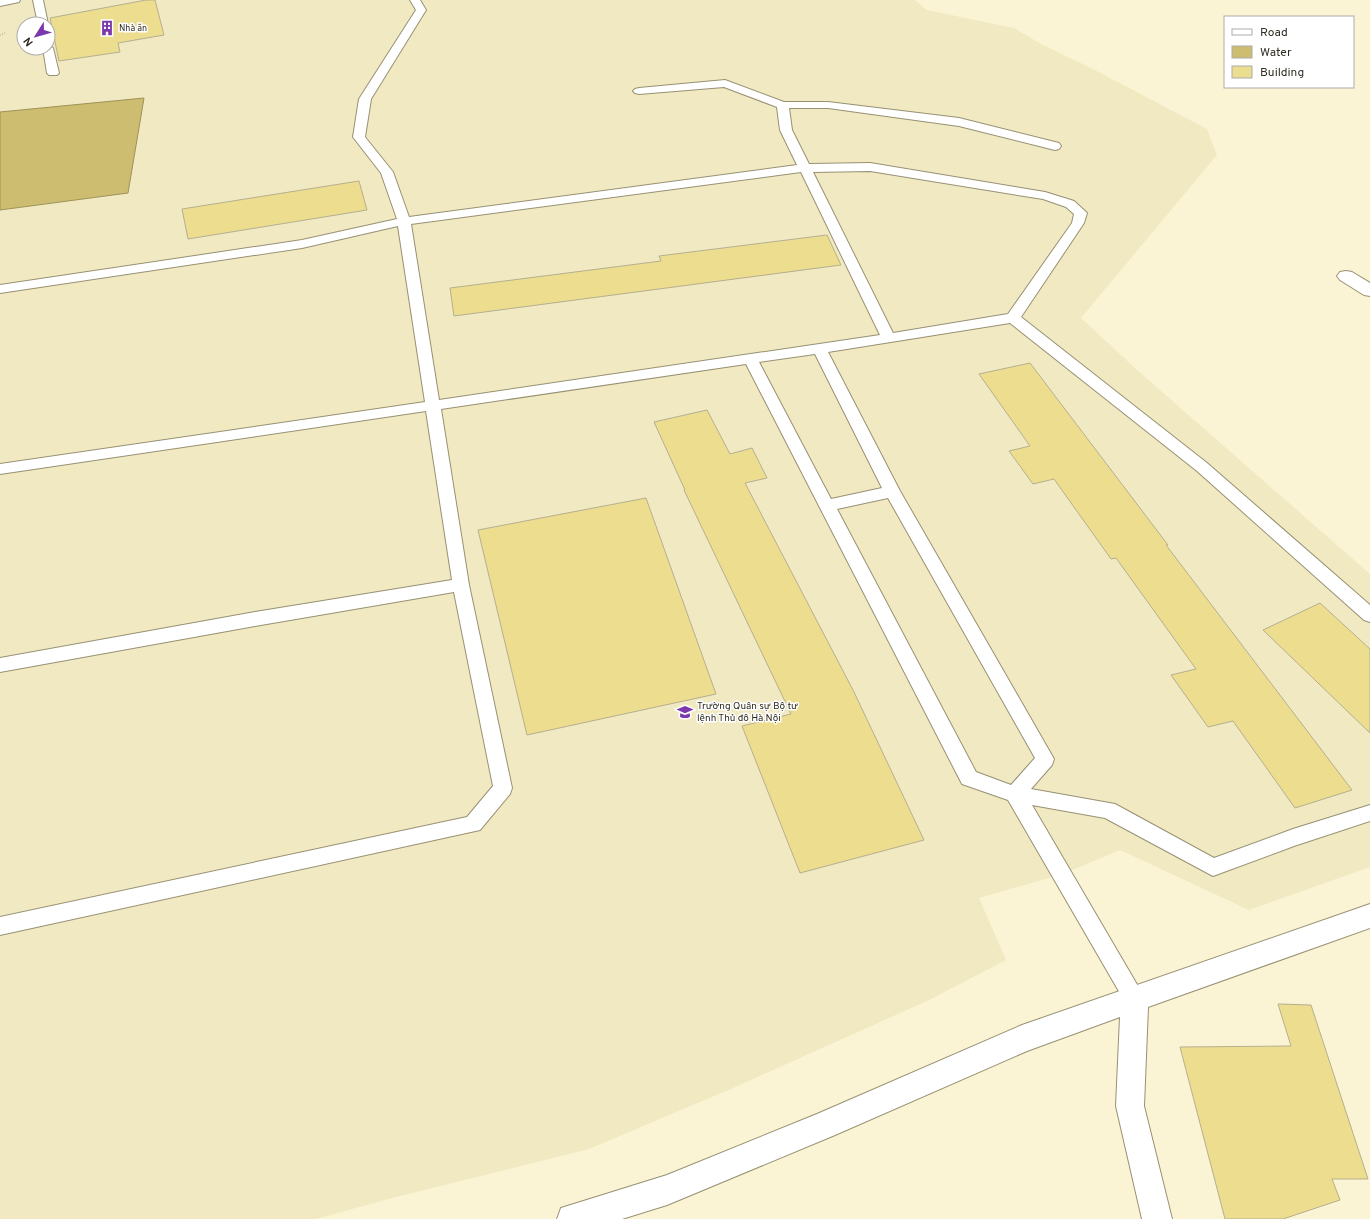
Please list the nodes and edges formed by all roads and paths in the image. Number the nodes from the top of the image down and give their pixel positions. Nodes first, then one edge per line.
1 (15, 0) edge
2 (38, 0) edge
3 (415, 0) edge
4 (0, 3) edge
5 (41, 16) edge
6 (5, 33) dead end
7 (0, 35) edge
8 (50, 56) edge
9 (53, 73) dead end
10 (639, 92) dead end
11 (783, 105) junction
12 (1055, 146) dead end
13 (804, 168) junction
14 (404, 221) junction
15 (1346, 276) dead end
16 (0, 289) edge
17 (1370, 291) edge
18 (1013, 318) junction
19 (889, 338) junction
20 (819, 349) junction
21 (750, 359) junction
22 (433, 405) junction
23 (0, 469) edge
24 (892, 491) junction
25 (827, 506) junction
26 (461, 585) junction
27 (1370, 615) edge
28 (0, 665) edge
29 (1015, 794) junction
30 (1370, 813) edge
31 (1370, 916) edge
32 (0, 926) edge
33 (1135, 1000) junction
34 (572, 1219) edge
35 (1156, 1219) edge

1 - 4 lane
2 - 5 lane
3 - 14 lane
6 - 7 path
8 - 9 lane
10 - 11 lane
11 - 12 lane
11 - 13 lane
13 - 14 lane
13 - 18 lane
13 - 19 lane
14 - 16 lane
14 - 22 lane
15 - 17 street
18 - 19 lane
18 - 27 lane
19 - 20 lane
20 - 21 lane
20 - 24 lane
21 - 22 lane
21 - 25 lane
22 - 23 lane
22 - 26 lane
24 - 25 lane
24 - 29 lane
25 - 29 lane
26 - 28 lane
26 - 32 lane
29 - 30 lane
29 - 33 lane
31 - 33 street
33 - 34 street
33 - 35 street

